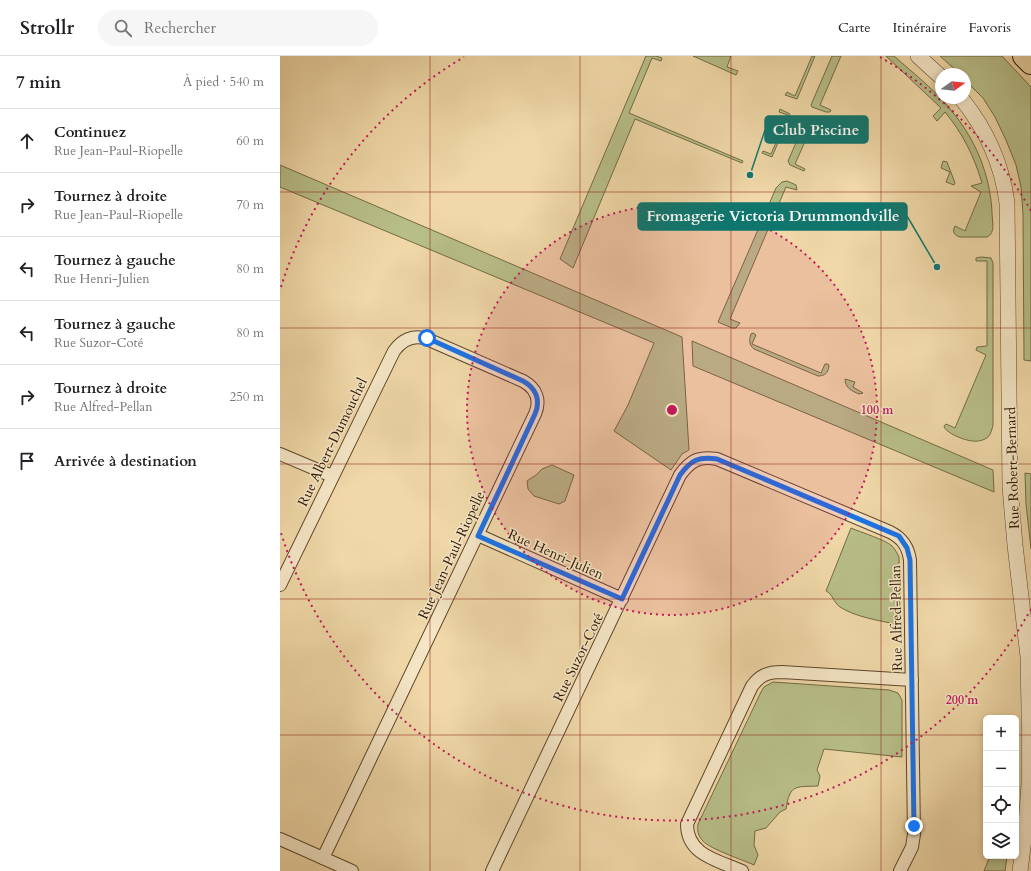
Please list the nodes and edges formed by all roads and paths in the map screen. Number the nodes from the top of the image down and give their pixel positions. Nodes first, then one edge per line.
1 (918, 56) edge
2 (1024, 56) edge
3 (1031, 63) edge
4 (935, 72) edge
5 (965, 104) edge
6 (407, 339) joint
7 (280, 454) edge
8 (696, 459) joint
9 (332, 476) junction
10 (478, 536) junction
11 (280, 585) edge
12 (622, 599) junction
13 (912, 680) junction
14 (280, 839) edge
15 (323, 858) junction
16 (352, 871) edge
17 (492, 871) edge
18 (742, 871) edge
19 (900, 871) edge
20 (1020, 871) edge

1 - 4 street
2 - 3 highway
5 - 20 street, Rue Robert-Bernard
6 - 9 street, Rue Albert-Dumouchel
6 - 10 street, Rue Jean-Paul-Riopelle
7 - 9 street
8 - 12 street, Rue Suzor-Coté
8 - 13 street, Rue Alfred-Pellan
9 - 11 street, Rue Albert-Dumouchel
10 - 12 street, Rue Henri-Julien
10 - 15 street, Rue Jean-Paul-Riopelle
12 - 17 street, Rue Suzor-Coté
13 - 18 street
13 - 19 street, Rue Alfred-Pellan
14 - 15 street
15 - 16 street

